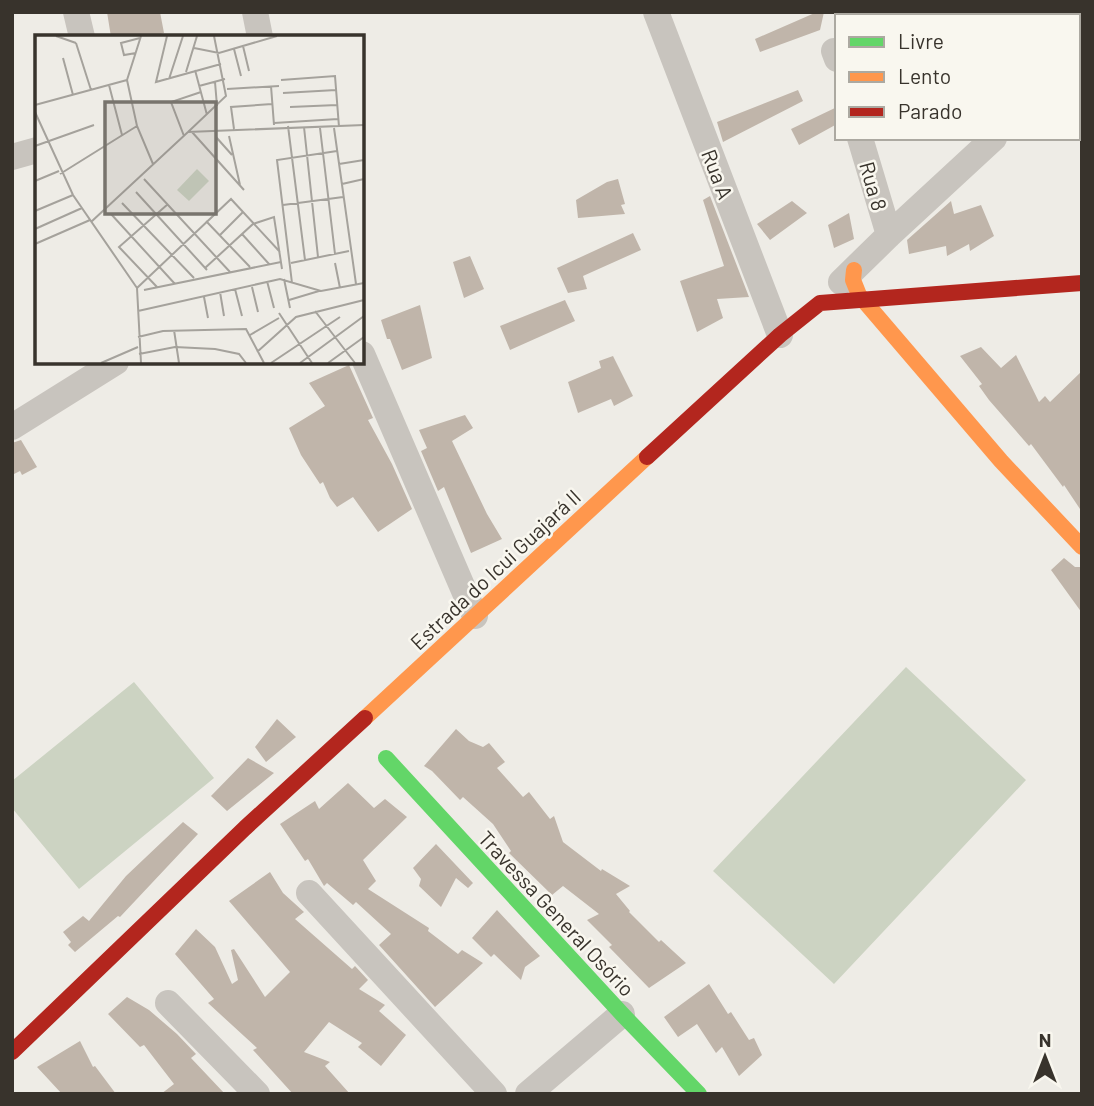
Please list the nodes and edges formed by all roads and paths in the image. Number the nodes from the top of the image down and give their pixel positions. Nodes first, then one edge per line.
1 (76, 12) edge
2 (255, 12) edge
3 (656, 12) edge
4 (82, 35) edge
5 (260, 35) edge
6 (861, 140) edge
7 (992, 140) edge
8 (35, 151) edge
9 (12, 157) edge
10 (889, 235) junction
11 (853, 270) junction
12 (1082, 283) edge
13 (865, 299) junction
14 (820, 303) junction
15 (780, 335) junction
16 (364, 359) edge
17 (113, 364) edge
18 (12, 427) edge
19 (1082, 547) edge
20 (475, 616) junction
21 (386, 758) dead end
22 (309, 893) dead end
23 (168, 1003) dead end
24 (622, 1014) junction
25 (12, 1052) edge
26 (257, 1094) edge
27 (494, 1094) edge
28 (528, 1094) edge
29 (699, 1094) edge

1 - 4 street
2 - 5 street
3 - 15 street, Rua A
6 - 10 street, Rua 8
7 - 10 street
8 - 9 street
10 - 11 street
11 - 13 main road
11 - 14 street
12 - 13 main road
13 - 14 main road
13 - 19 main road
14 - 15 main road, Estrada do Icui Guajará II
15 - 20 main road, Estrada do Icui Guajará II
16 - 20 street
17 - 18 street
20 - 25 main road, Estrada do Icui Guajará II
21 - 24 main road, Travessa General Osório
22 - 27 street
23 - 26 street
24 - 28 street
24 - 29 main road, Travessa General Osório

